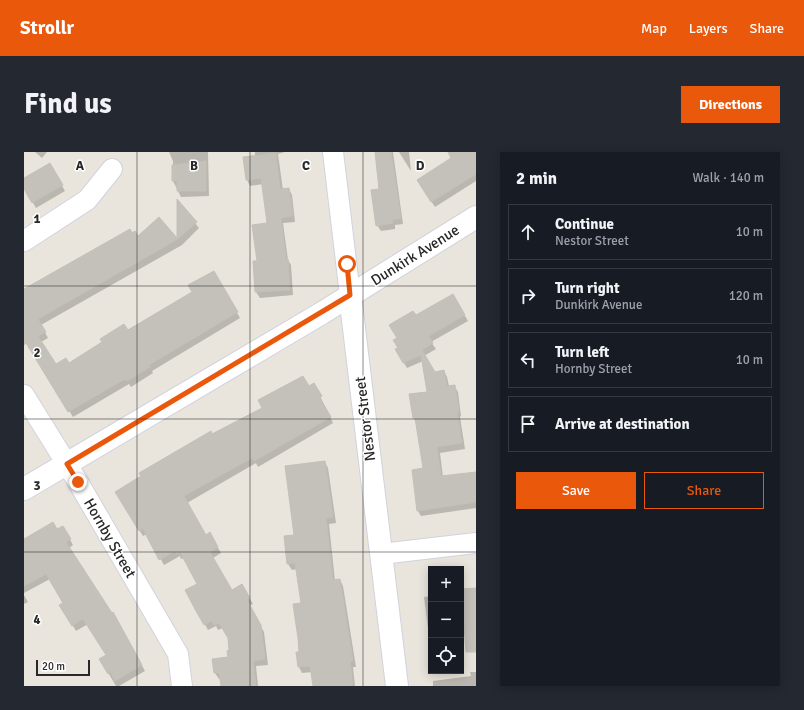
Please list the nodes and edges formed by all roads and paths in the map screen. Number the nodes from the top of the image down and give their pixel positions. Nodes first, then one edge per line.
1 (333, 152) edge
2 (112, 169) dead end
3 (476, 217) edge
4 (24, 241) edge
5 (350, 295) junction
6 (24, 395) edge
7 (67, 464) junction
8 (24, 489) edge
9 (476, 543) edge
10 (381, 554) junction
11 (182, 686) edge
12 (397, 686) edge

1 - 5 street, Nestor Street
2 - 4 street
3 - 5 street, Dunkirk Avenue
5 - 7 street, Dunkirk Avenue
5 - 10 street, Nestor Street
6 - 7 street, Hornby Street
7 - 8 street, Dunkirk Avenue
7 - 11 street, Hornby Street
9 - 10 street
10 - 12 street, Nestor Street

